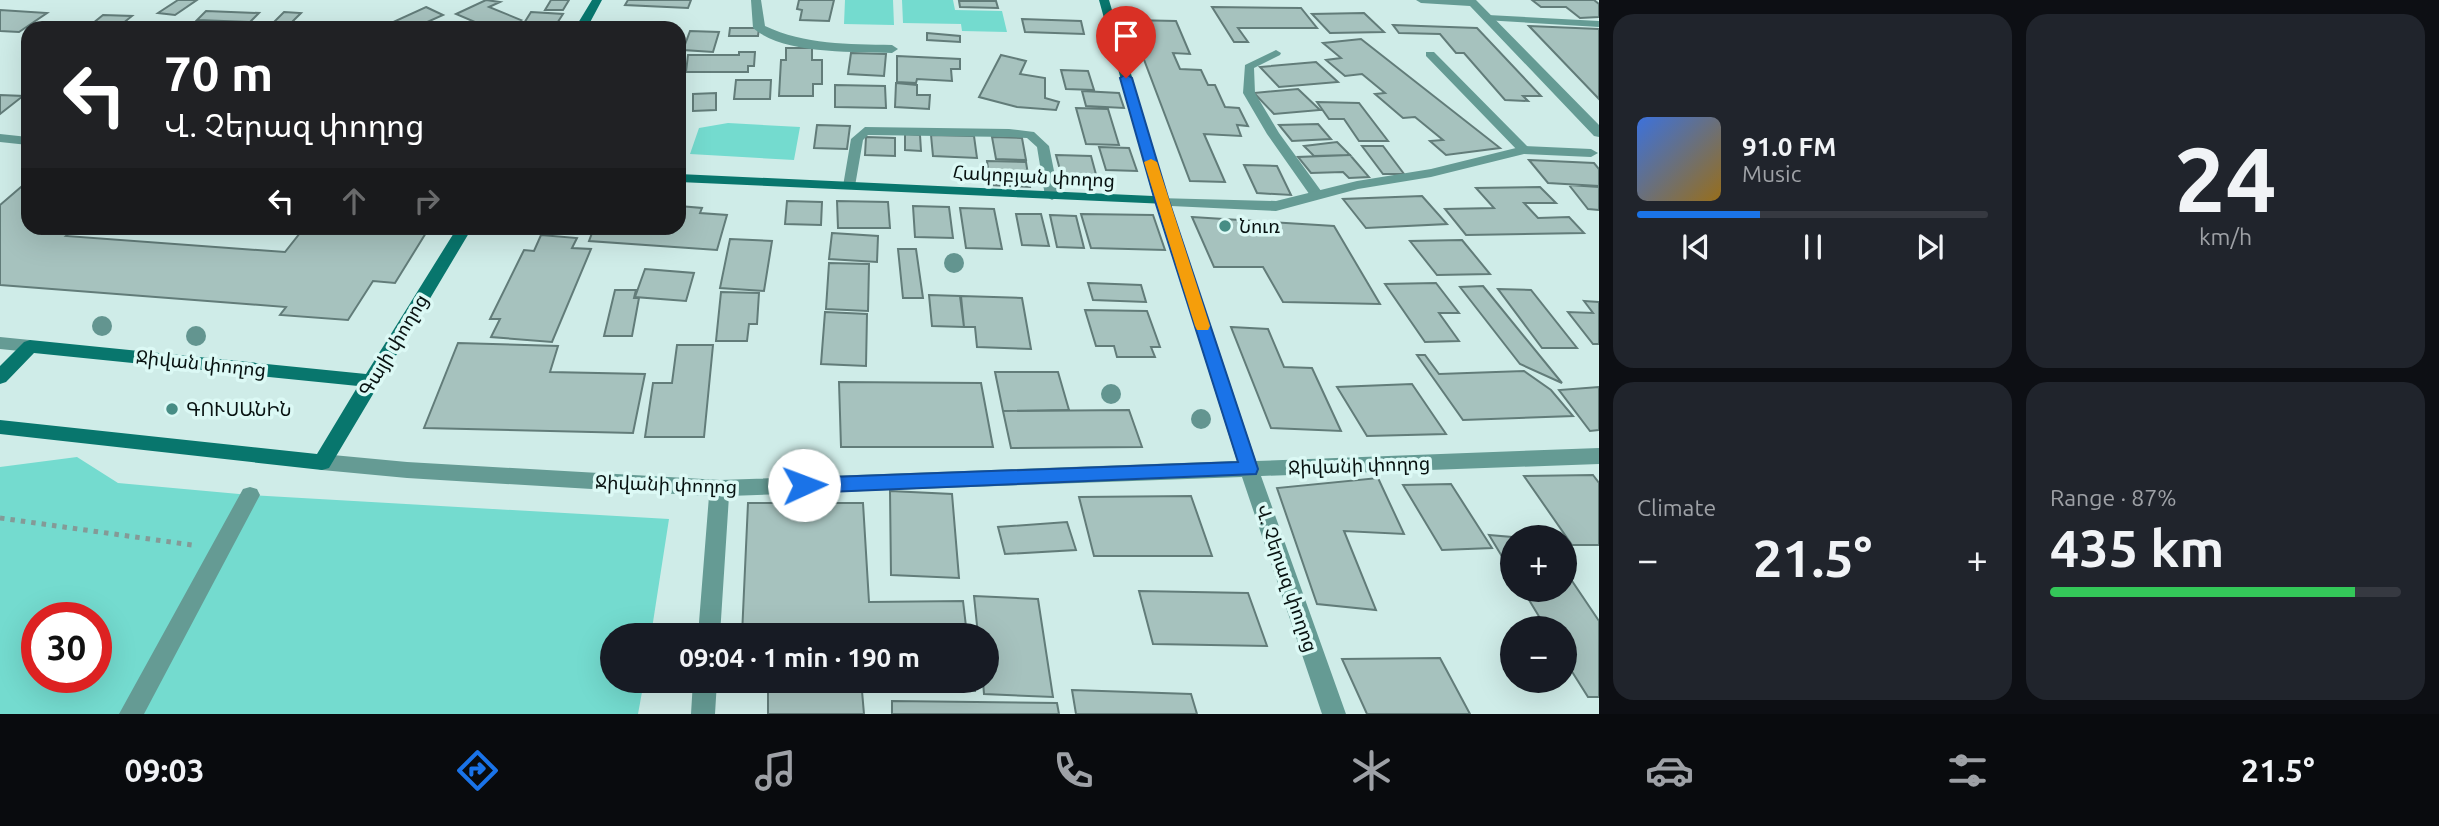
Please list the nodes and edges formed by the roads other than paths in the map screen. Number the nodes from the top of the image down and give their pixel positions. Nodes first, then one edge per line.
1 (597, 0) edge
2 (757, 0) edge
3 (1104, 0) edge
4 (1421, 0) edge
5 (1471, 1) edge
6 (1488, 18) junction
7 (584, 21) edge
8 (1599, 24) edge
9 (892, 49) dead end
10 (1276, 52) dead end
11 (1430, 54) dead end
12 (1599, 133) edge
13 (0, 138) edge
14 (21, 140) edge
15 (1524, 150) junction
16 (1591, 153) dead end
17 (686, 178) edge
18 (849, 186) junction
19 (1317, 195) junction
20 (1052, 196) junction
21 (1162, 201) junction
22 (460, 235) edge
23 (0, 343) edge
24 (30, 346) junction
25 (0, 377) edge
26 (372, 381) junction
27 (0, 427) edge
28 (1599, 456) edge
29 (322, 462) junction
30 (1249, 469) junction
31 (720, 488) junction
32 (250, 495) dead end
33 (710, 623) edge
34 (704, 693) edge
35 (131, 714) edge
36 (703, 714) edge
37 (1334, 714) edge

1 - 7 main road
2 - 9 street
3 - 21 main road, Վ. Չերազ փողոց
4 - 5 street
5 - 6 street
6 - 8 lane
6 - 12 street
10 - 19 lane
11 - 15 lane
13 - 14 street
15 - 16 street, Հակոբյան փողոց
15 - 19 street, Հակոբյան փողոց
17 - 18 main road, Հակոբյան փողոց
18 - 20 main road, Հակոբյան փողոց
18 - 20 lane
19 - 21 street, Հակոբյան փողոց
20 - 21 main road, Հակոբյան փողոց
21 - 30 street, Վ. Չերազ փողոց
22 - 26 main road, Գայի փողոց
23 - 24 street
24 - 25 main road
24 - 26 main road, Ջիվան փողոց
26 - 29 main road, Գայի փողոց
27 - 29 main road
28 - 30 street, Ջիվանի փողոց
29 - 31 street, Ջիվանի փողոց
30 - 31 street, Ջիվանի փողոց
30 - 37 street, Վ. Չերազ փողոց
31 - 33 street
32 - 35 street
34 - 36 street

